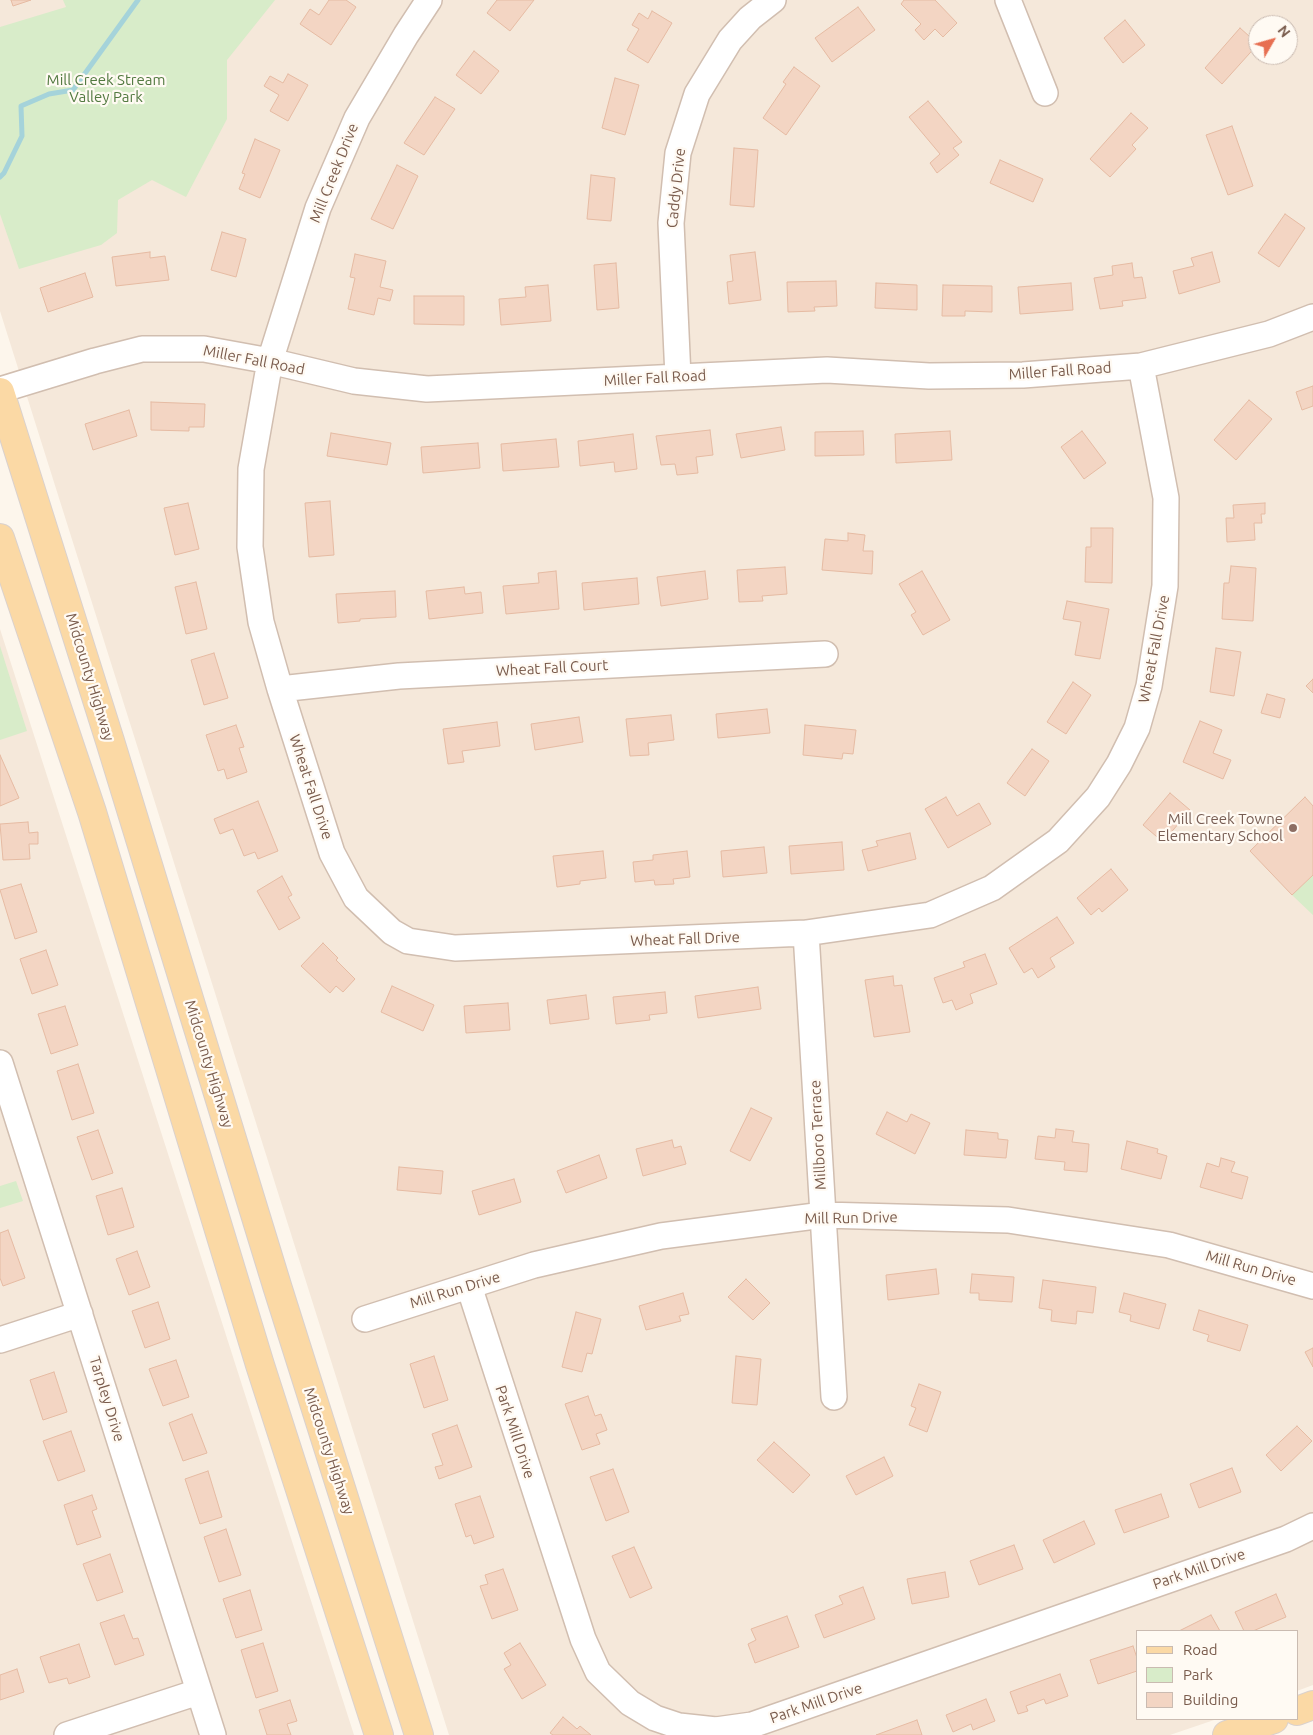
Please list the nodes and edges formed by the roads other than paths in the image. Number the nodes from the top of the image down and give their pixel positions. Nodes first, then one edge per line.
1 (429, 0) edge
2 (773, 0) edge
3 (1008, 0) edge
4 (1045, 93) dead end
5 (1313, 317) edge
6 (270, 361) junction
7 (1141, 366) junction
8 (678, 377) junction
9 (0, 391) edge
10 (0, 538) edge
11 (825, 654) dead end
12 (280, 688) junction
13 (806, 934) junction
14 (0, 1063) edge
15 (823, 1215) junction
16 (469, 1286) junction
17 (1313, 1286) edge
18 (80, 1314) junction
19 (365, 1319) dead end
20 (0, 1340) edge
21 (834, 1397) dead end
22 (1313, 1526) edge
23 (198, 1692) junction
24 (1313, 1705) edge
25 (1298, 1711) edge
26 (1271, 1720) edge
27 (68, 1735) edge
28 (213, 1735) edge
29 (378, 1735) edge
30 (419, 1735) edge
31 (1227, 1735) edge

1 - 6 street, Mill Creek Drive
2 - 8 street, Caddy Drive
3 - 4 street
5 - 7 street, Miller Fall Road
6 - 8 street, Miller Fall Road
6 - 9 street, Miller Fall Road
6 - 12 street, Wheat Fall Drive
7 - 8 street, Miller Fall Road
7 - 13 street, Wheat Fall Drive
9 - 30 main road, Midcounty Highway
10 - 29 main road
11 - 12 street, Wheat Fall Court
12 - 13 street, Wheat Fall Drive
13 - 15 street, Millboro Terrace
14 - 18 street, Tarpley Drive
15 - 16 street, Mill Run Drive
15 - 17 street, Mill Run Drive
15 - 21 street, Millboro Terrace
16 - 19 street, Mill Run Drive
16 - 22 street, Park Mill Drive
18 - 20 street
18 - 23 street, Tarpley Drive
23 - 27 street
23 - 28 street, Tarpley Drive
24 - 25 main road
26 - 31 main road

